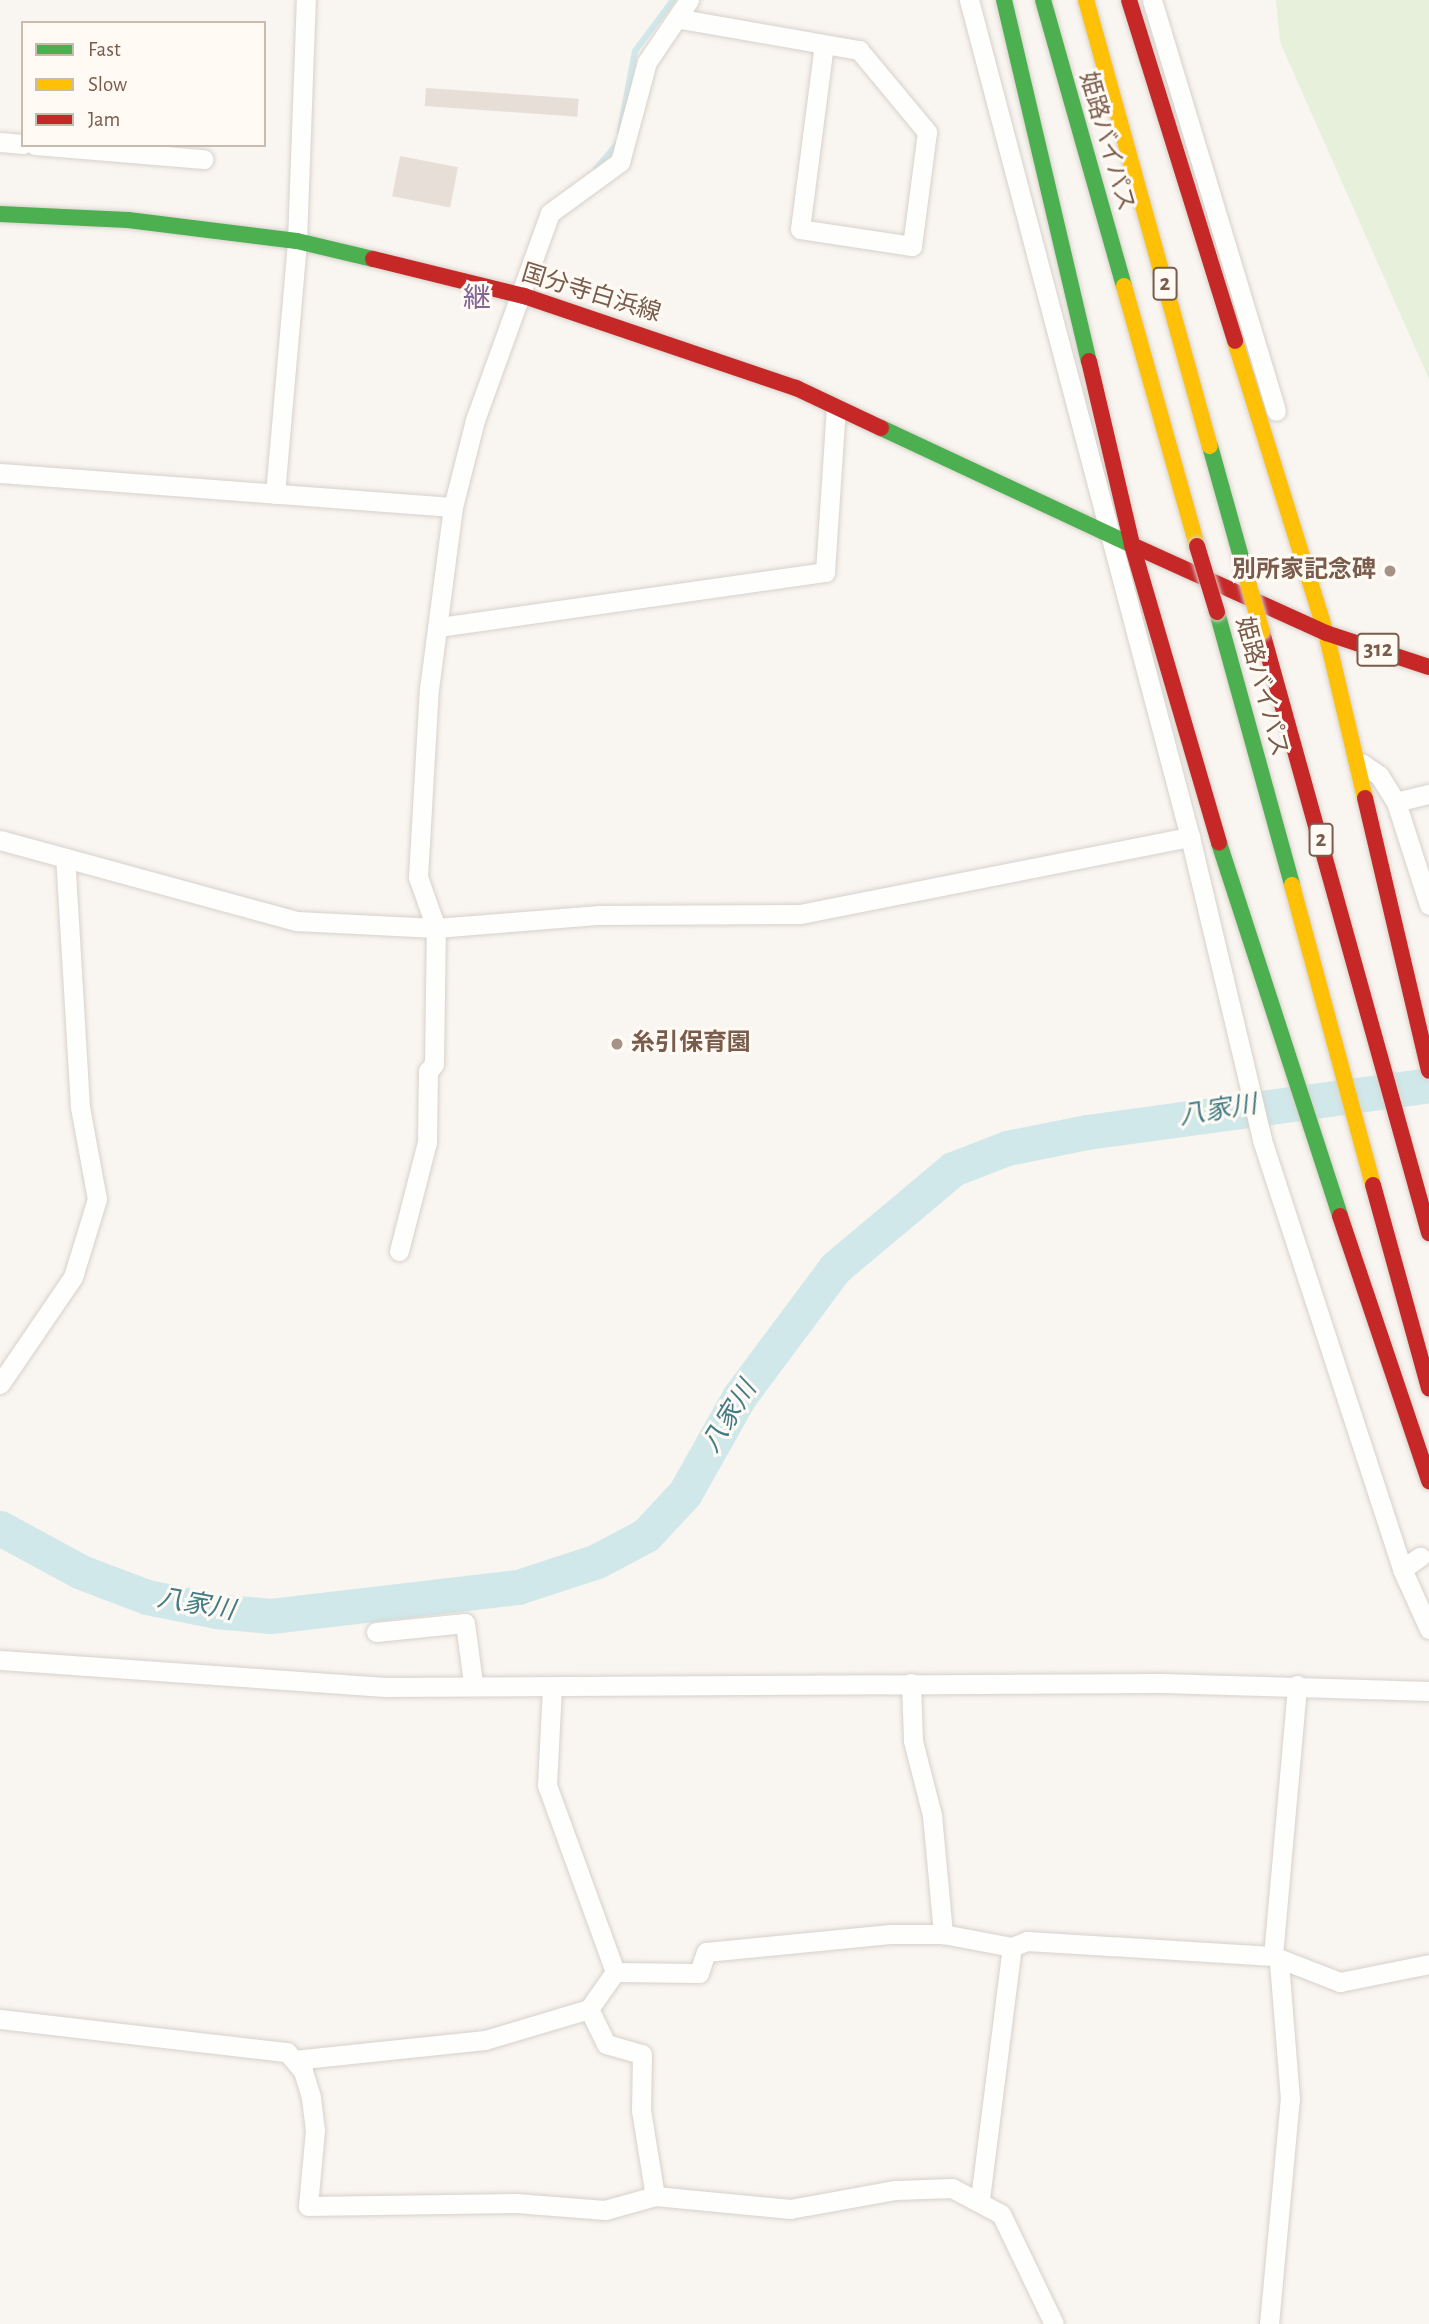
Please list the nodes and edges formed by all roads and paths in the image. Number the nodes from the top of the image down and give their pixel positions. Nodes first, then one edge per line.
1 (306, 0) edge
2 (689, 0) edge
3 (969, 0) edge
4 (1004, 0) edge
5 (1043, 0) edge
6 (1086, 0) edge
7 (1129, 0) edge
8 (1152, 0) edge
9 (681, 19) junction
10 (824, 45) junction
11 (0, 142) edge
12 (21, 144) edge
13 (59, 147) edge
14 (203, 159) dead end
15 (0, 214) edge
16 (297, 241) junction
17 (524, 296) junction
18 (836, 408) junction
19 (0, 473) edge
20 (275, 494) junction
21 (453, 507) junction
22 (1110, 533) junction
23 (1132, 545) junction
24 (439, 627) junction
25 (1326, 633) junction
26 (1429, 667) edge
27 (1361, 763) junction
28 (1429, 794) edge
29 (1396, 802) junction
30 (1190, 837) junction
31 (0, 840) edge
32 (65, 858) junction
33 (1429, 905) edge
34 (436, 928) junction
35 (1429, 1072) edge
36 (1429, 1233) edge
37 (399, 1251) dead end
38 (0, 1384) edge
39 (1429, 1388) edge
40 (1429, 1481) edge
41 (1420, 1557) dead end
42 (1402, 1569) junction
43 (1429, 1629) edge
44 (376, 1632) dead end
45 (0, 1660) edge
46 (473, 1683) junction
47 (911, 1683) junction
48 (1297, 1685) junction
49 (552, 1687) junction
50 (1429, 1691) edge
51 (943, 1934) junction
52 (1012, 1947) junction
53 (1276, 1959) junction
54 (1429, 1964) edge
55 (615, 1972) junction
56 (589, 2009) junction
57 (0, 2019) edge
58 (294, 2060) junction
59 (655, 2196) junction
60 (980, 2199) junction
61 (1054, 2324) edge
62 (1269, 2324) edge

1 - 16 street
2 - 9 street
3 - 22 street
4 - 23 main road
5 - 39 main road, 姫路バイパス / 2, bridge
6 - 36 main road, 姫路バイパス / 2, bridge
7 - 25 main road
8 - 25 street
9 - 10 street
9 - 17 street
10 - 10 street
11 - 12 street
13 - 14 street
15 - 16 main road, 国分寺白浜線
16 - 17 main road, 国分寺白浜線
16 - 20 street
17 - 18 main road, 国分寺白浜線
17 - 21 street
18 - 22 main road, 国分寺白浜線
18 - 24 street
19 - 20 street
20 - 21 street
21 - 24 street
22 - 23 main road, 国分寺白浜線
22 - 30 street
23 - 25 main road, 312
23 - 40 main road
24 - 34 street
25 - 26 main road, 312
25 - 27 main road
27 - 29 street
27 - 35 main road
28 - 29 street
29 - 33 street
30 - 34 street
30 - 42 street
31 - 32 street
32 - 34 street
32 - 38 street
34 - 37 street
41 - 42 street
42 - 43 street
44 - 46 street
45 - 46 street
46 - 49 street
47 - 48 street
47 - 49 street
47 - 51 street
48 - 50 street
48 - 53 street
49 - 55 street
51 - 52 street
51 - 55 street
52 - 53 street
52 - 60 street
53 - 54 street
53 - 62 street
55 - 56 street
56 - 58 street
56 - 59 street
57 - 58 street
58 - 59 street
59 - 60 street
60 - 61 street

